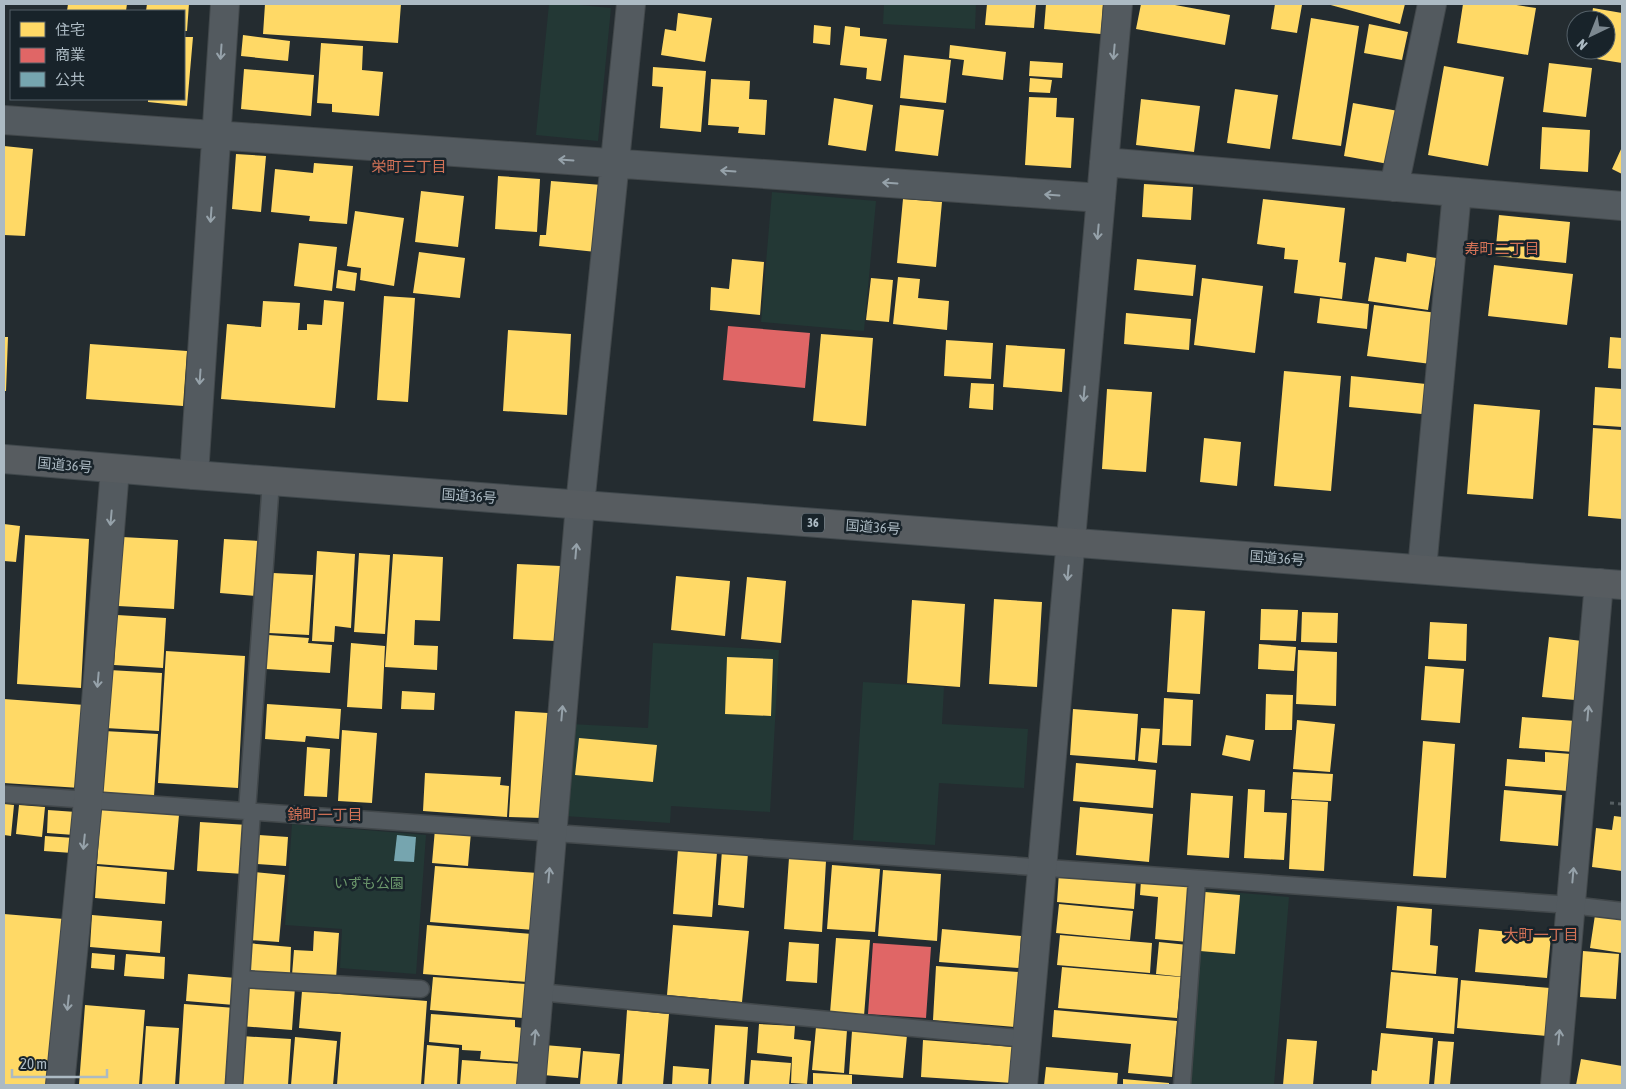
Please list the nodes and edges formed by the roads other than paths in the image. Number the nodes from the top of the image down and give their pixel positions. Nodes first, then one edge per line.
1 (225, 4) edge
2 (631, 4) edge
3 (1118, 4) edge
4 (1432, 4) edge
5 (4, 120) edge
6 (216, 135) junction
7 (1104, 162) junction
8 (615, 163) junction
9 (1394, 187) junction
10 (1457, 192) junction
11 (1101, 198) junction
12 (1622, 206) edge
13 (4, 459) edge
14 (115, 469) junction
15 (194, 475) junction
16 (271, 481) junction
17 (580, 505) junction
18 (1071, 542) junction
19 (1422, 570) junction
20 (1611, 584) edge
21 (4, 794) edge
22 (88, 800) junction
23 (250, 811) junction
24 (552, 833) junction
25 (1043, 868) junction
26 (1197, 879) junction
27 (1571, 905) junction
28 (1622, 911) edge
29 (241, 979) junction
30 (421, 989) dead end
31 (539, 992) junction
32 (1027, 1039) junction
33 (60, 1085) edge
34 (234, 1085) edge
35 (531, 1085) edge
36 (1023, 1085) edge
37 (1182, 1085) edge
38 (1555, 1085) edge

1 -> 6 street
2 - 8 street
3 -> 7 street
4 - 9 street
5 - 6 street
8 -> 6 street
6 -> 15 street
7 - 9 street
7 - 11 street
11 -> 8 street
8 - 17 street
9 - 10 street
10 - 12 street
10 - 19 street
11 -> 18 street
13 - 14 highway, 国道36号 / 36
14 - 15 highway, 国道36号 / 36
14 -> 22 street
15 - 16 highway, 国道36号 / 36
16 - 17 highway, 国道36号 / 36
16 - 23 lane
17 - 18 highway, 国道36号 / 36
24 -> 17 street
18 - 19 highway, 国道36号 / 36
18 -> 25 street
19 - 20 highway, 国道36号 / 36
27 -> 20 street
21 - 22 lane
22 - 23 lane
22 -> 33 street
23 - 24 lane
23 - 29 lane
24 - 25 lane
31 -> 24 street
25 - 26 lane
25 - 32 street
26 - 27 lane
26 - 37 lane
27 - 28 lane
38 -> 27 street
29 - 30 lane
29 - 34 lane
31 - 32 lane
35 -> 31 street
32 - 36 street

